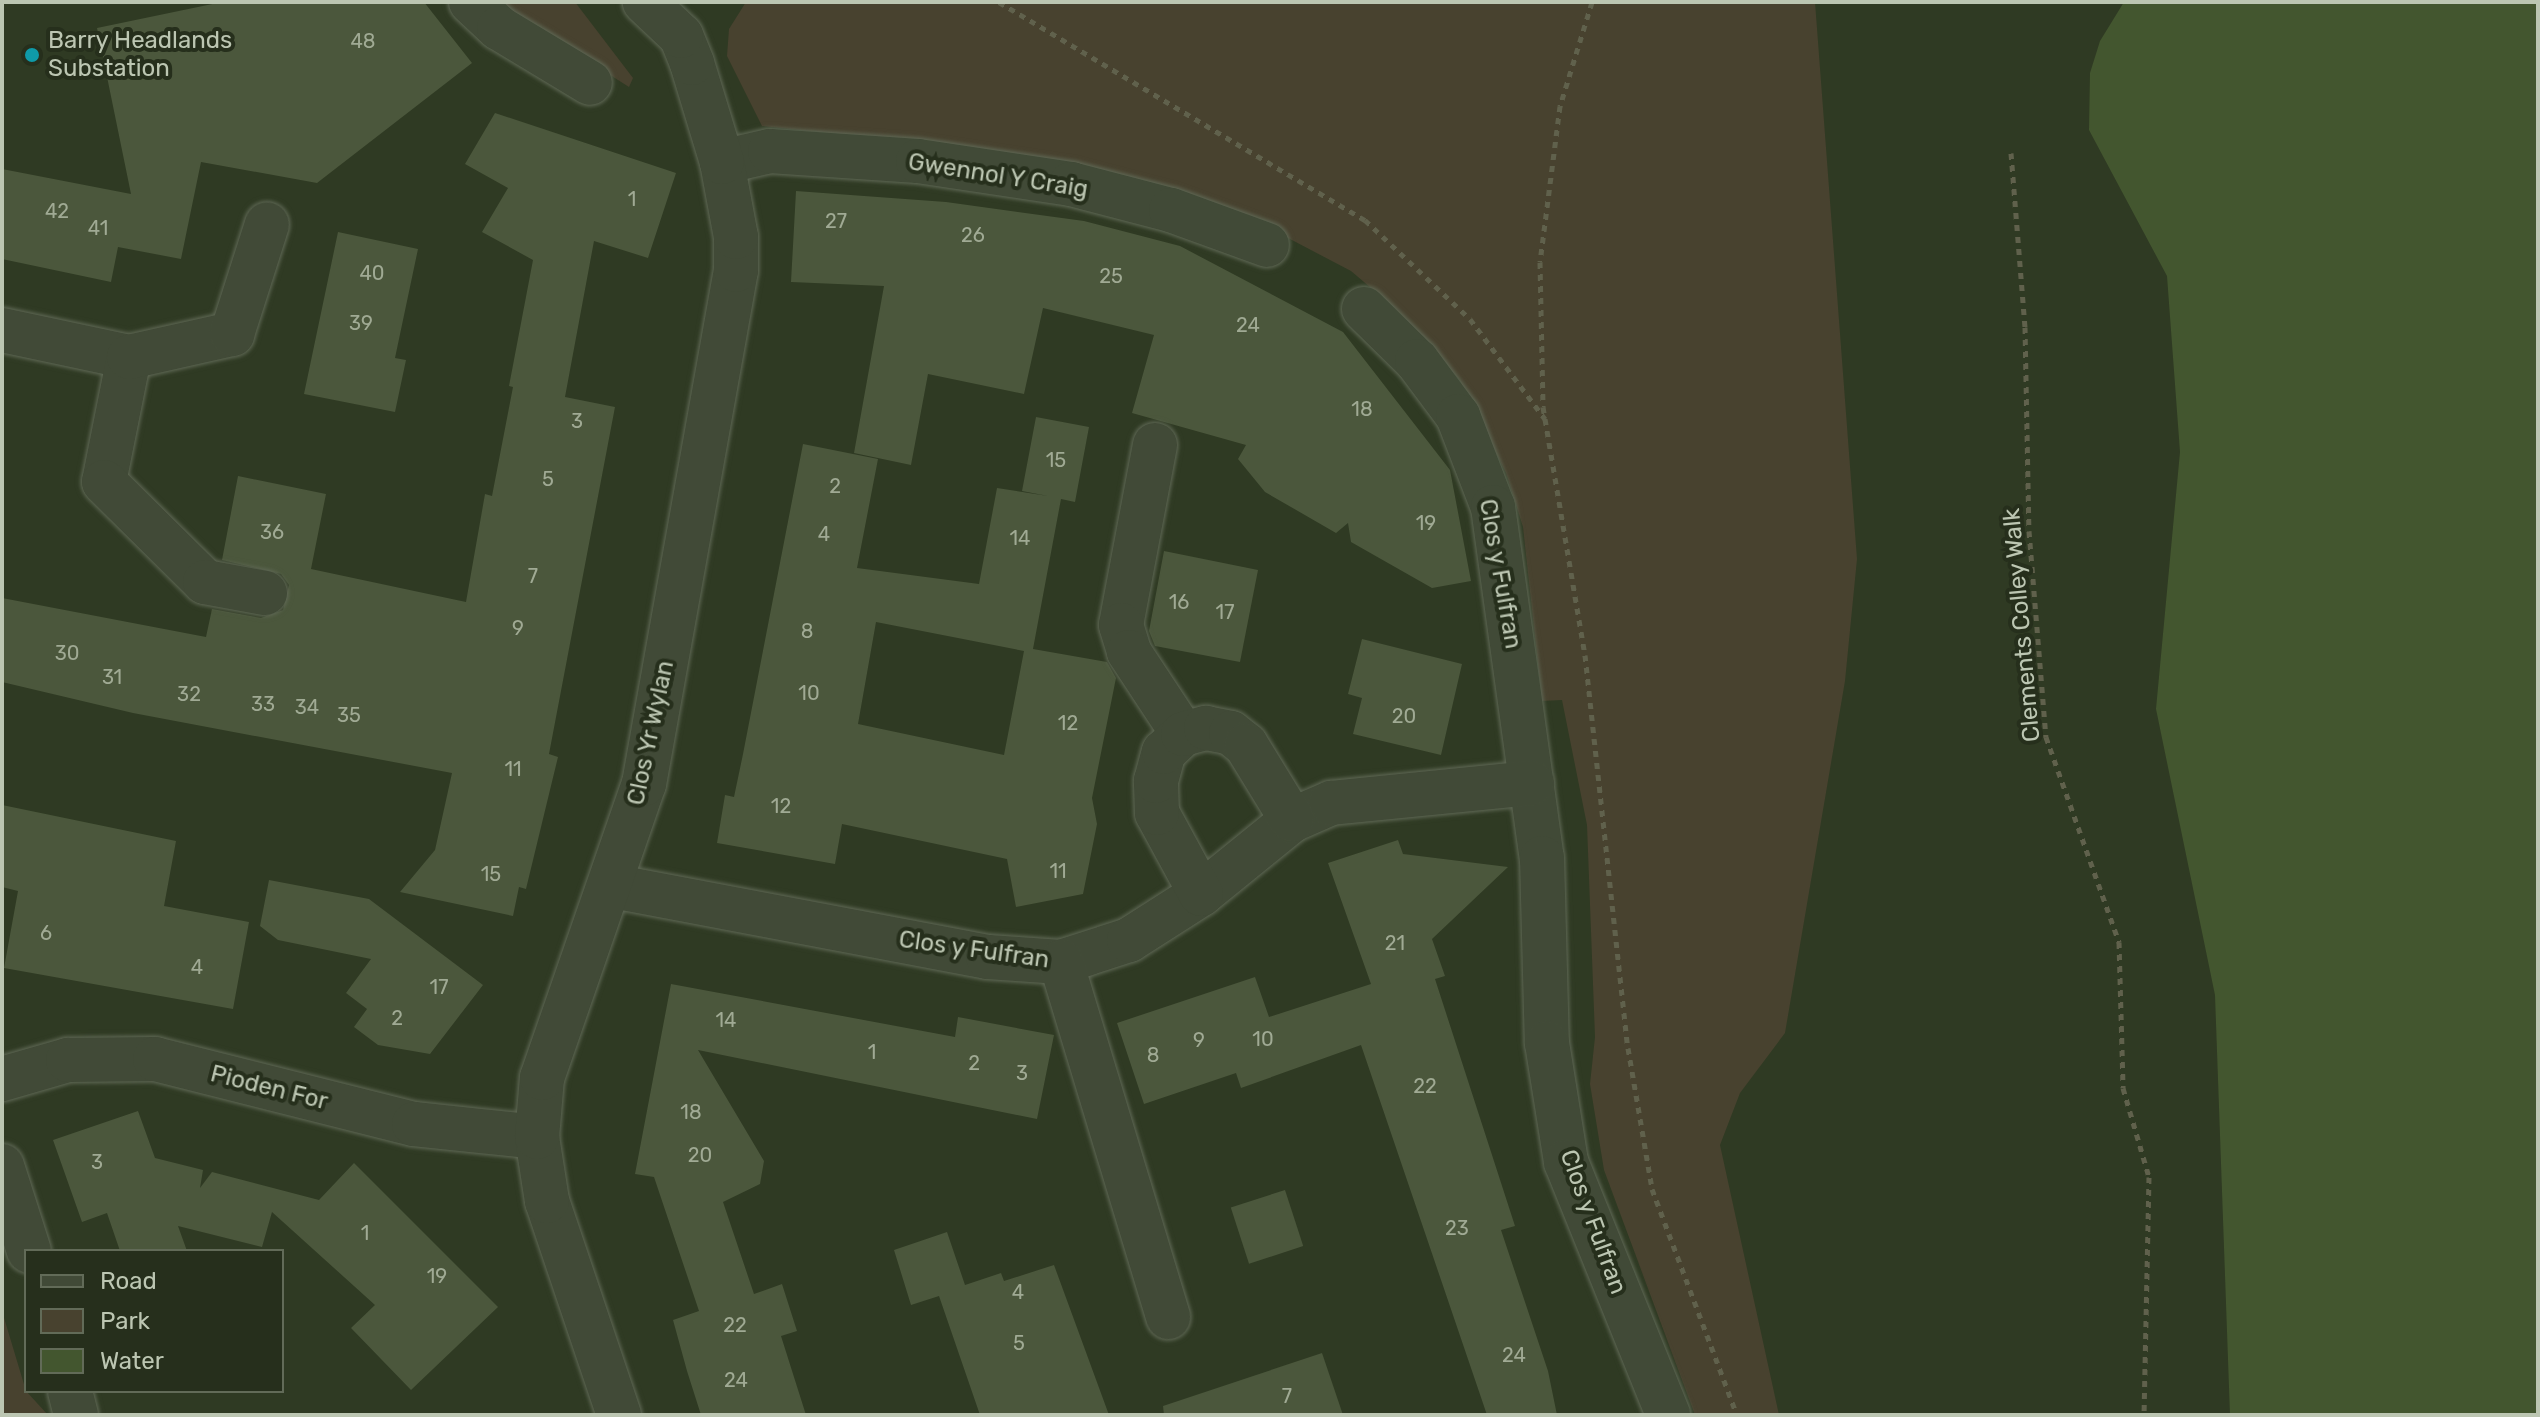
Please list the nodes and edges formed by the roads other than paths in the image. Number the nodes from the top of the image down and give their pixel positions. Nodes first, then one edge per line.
1 (471, 2) edge
2 (645, 2) edge
3 (690, 19) edge
4 (590, 83) dead end
5 (722, 162) junction
6 (267, 224) dead end
7 (1267, 245) dead end
8 (1364, 309) dead end
9 (2, 330) edge
10 (129, 357) junction
11 (1155, 445) dead end
12 (265, 593) dead end
13 (1183, 734) junction
14 (1532, 783) junction
15 (1292, 820) junction
16 (612, 886) junction
17 (1201, 894) junction
18 (1061, 962) junction
19 (2, 1079) edge
20 (537, 1137) junction
21 (2, 1166) edge
22 (28, 1249) edge
23 (1168, 1317) dead end
24 (70, 1393) edge
25 (76, 1415) edge
26 (619, 1415) edge
27 (1668, 1415) edge

1 - 4 street
2 - 3 street, Clos Yr Wylan
3 - 5 street, Clos Yr Wylan
5 - 7 street, Gwennol Y Craig
5 - 16 street, Clos Yr Wylan
6 - 10 street
8 - 14 street, Clos y Fulfran
9 - 10 street
10 - 12 street
11 - 13 street
13 - 15 street
13 - 17 street
14 - 15 street, Clos y Fulfran
14 - 27 street, Clos y Fulfran
15 - 17 street, Clos y Fulfran
16 - 18 street, Clos y Fulfran
16 - 20 street, Clos Yr Wylan
17 - 18 street, Clos y Fulfran
18 - 23 street
19 - 20 street, Pioden For
20 - 26 street, Clos Yr Wylan
21 - 22 street
24 - 25 street

